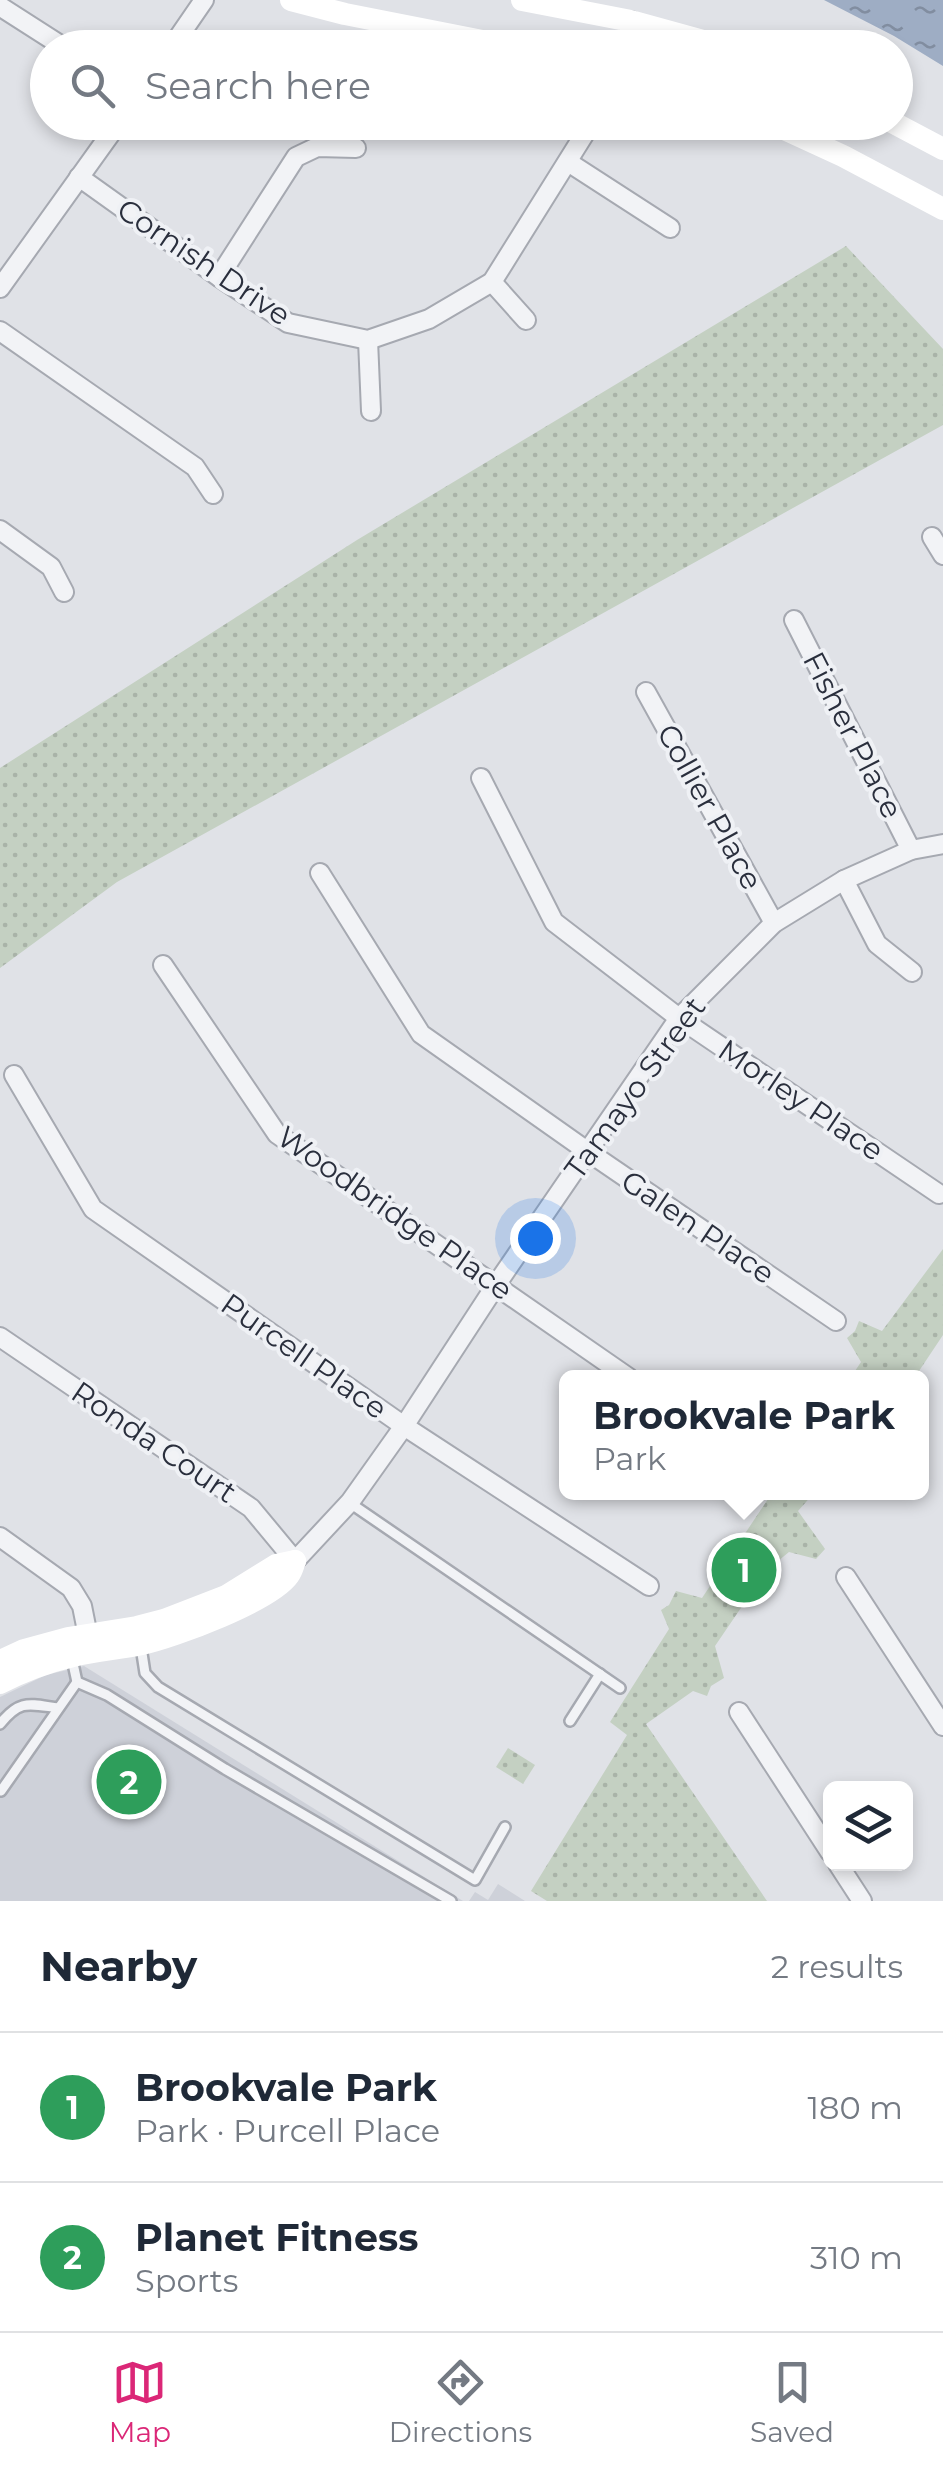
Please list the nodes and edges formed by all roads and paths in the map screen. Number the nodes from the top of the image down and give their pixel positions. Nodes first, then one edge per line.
1 (204, 0) edge
2 (290, 0) edge
3 (522, 0) edge
4 (0, 8) edge
5 (632, 21) junction
6 (37, 30) edge
7 (183, 30) edge
8 (426, 30) edge
9 (631, 30) edge
10 (664, 30) edge
11 (913, 133) edge
12 (106, 140) edge
13 (581, 140) edge
14 (808, 140) edge
15 (356, 148) dead end
16 (943, 149) edge
17 (568, 162) junction
18 (79, 177) junction
19 (943, 209) edge
20 (670, 228) dead end
21 (219, 277) junction
22 (492, 282) junction
23 (0, 288) edge
24 (526, 320) dead end
25 (0, 331) edge
26 (368, 340) junction
27 (371, 411) dead end
28 (213, 494) dead end
29 (0, 530) edge
30 (932, 536) dead end
31 (943, 555) edge
32 (64, 592) dead end
33 (794, 620) dead end
34 (646, 692) dead end
35 (481, 778) dead end
36 (943, 844) edge
37 (912, 850) junction
38 (320, 873) dead end
39 (844, 880) junction
40 (774, 923) junction
41 (163, 965) dead end
42 (912, 972) dead end
43 (679, 1018) junction
44 (14, 1075) dead end
45 (587, 1151) junction
46 (940, 1194) dead end
47 (496, 1284) junction
48 (836, 1321) dead end
49 (0, 1337) edge
50 (618, 1370) edge
51 (404, 1426) junction
52 (350, 1502) junction
53 (0, 1538) edge
54 (295, 1561) junction
55 (846, 1577) dead end
56 (649, 1586) dead end
57 (139, 1636) junction
58 (80, 1645) junction
59 (0, 1660) edge
60 (600, 1674) junction
61 (78, 1682) junction
62 (0, 1683) edge
63 (620, 1688) dead end
64 (58, 1708) junction
65 (739, 1712) dead end
66 (570, 1721) dead end
67 (0, 1724) edge
68 (943, 1726) edge
69 (1, 1791) edge
70 (505, 1828) dead end
71 (823, 1841) edge
72 (843, 1871) edge
73 (451, 1901) edge
74 (862, 1901) edge

1 - 7 street
2 - 8 main road
3 - 5 main road
4 - 6 street
5 - 9 street
5 - 10 main road
11 - 16 main road
12 - 18 street
13 - 17 street
14 - 19 main road
15 - 21 street
17 - 20 street
17 - 22 street
18 - 21 street, Cornish Drive
18 - 23 street
21 - 26 street, Cornish Drive
22 - 24 street
22 - 26 street
25 - 28 street
26 - 27 street
29 - 32 street
30 - 31 street
33 - 37 street, Fisher Place
34 - 40 street, Collier Place
35 - 43 street, Morley Place
36 - 37 street, Tamayo Street
37 - 39 street, Tamayo Street
38 - 45 street, Galen Place
39 - 40 street, Tamayo Street
39 - 42 street
40 - 43 street, Tamayo Street
41 - 47 street, Woodbridge Place
43 - 45 street, Tamayo Street
43 - 46 street, Morley Place
44 - 51 street, Purcell Place
45 - 47 street, Tamayo Street
45 - 48 street, Galen Place
47 - 50 street, Woodbridge Place
47 - 51 street, Tamayo Street
49 - 54 street, Ronda Court
51 - 52 street, Tamayo Street
51 - 56 street, Purcell Place
52 - 54 street, Tamayo Street
52 - 60 lane
53 - 58 street
54 - 57 main road, Tamayo Street
55 - 68 street
57 - 58 main road, Tamayo Street
57 - 70 lane
58 - 59 main road, Tamayo Street
58 - 61 lane
58 - 62 main road, Tamayo Street
60 - 63 lane
60 - 66 lane
61 - 64 lane
61 - 73 lane
64 - 67 lane
64 - 69 lane
65 - 71 street
72 - 74 street

